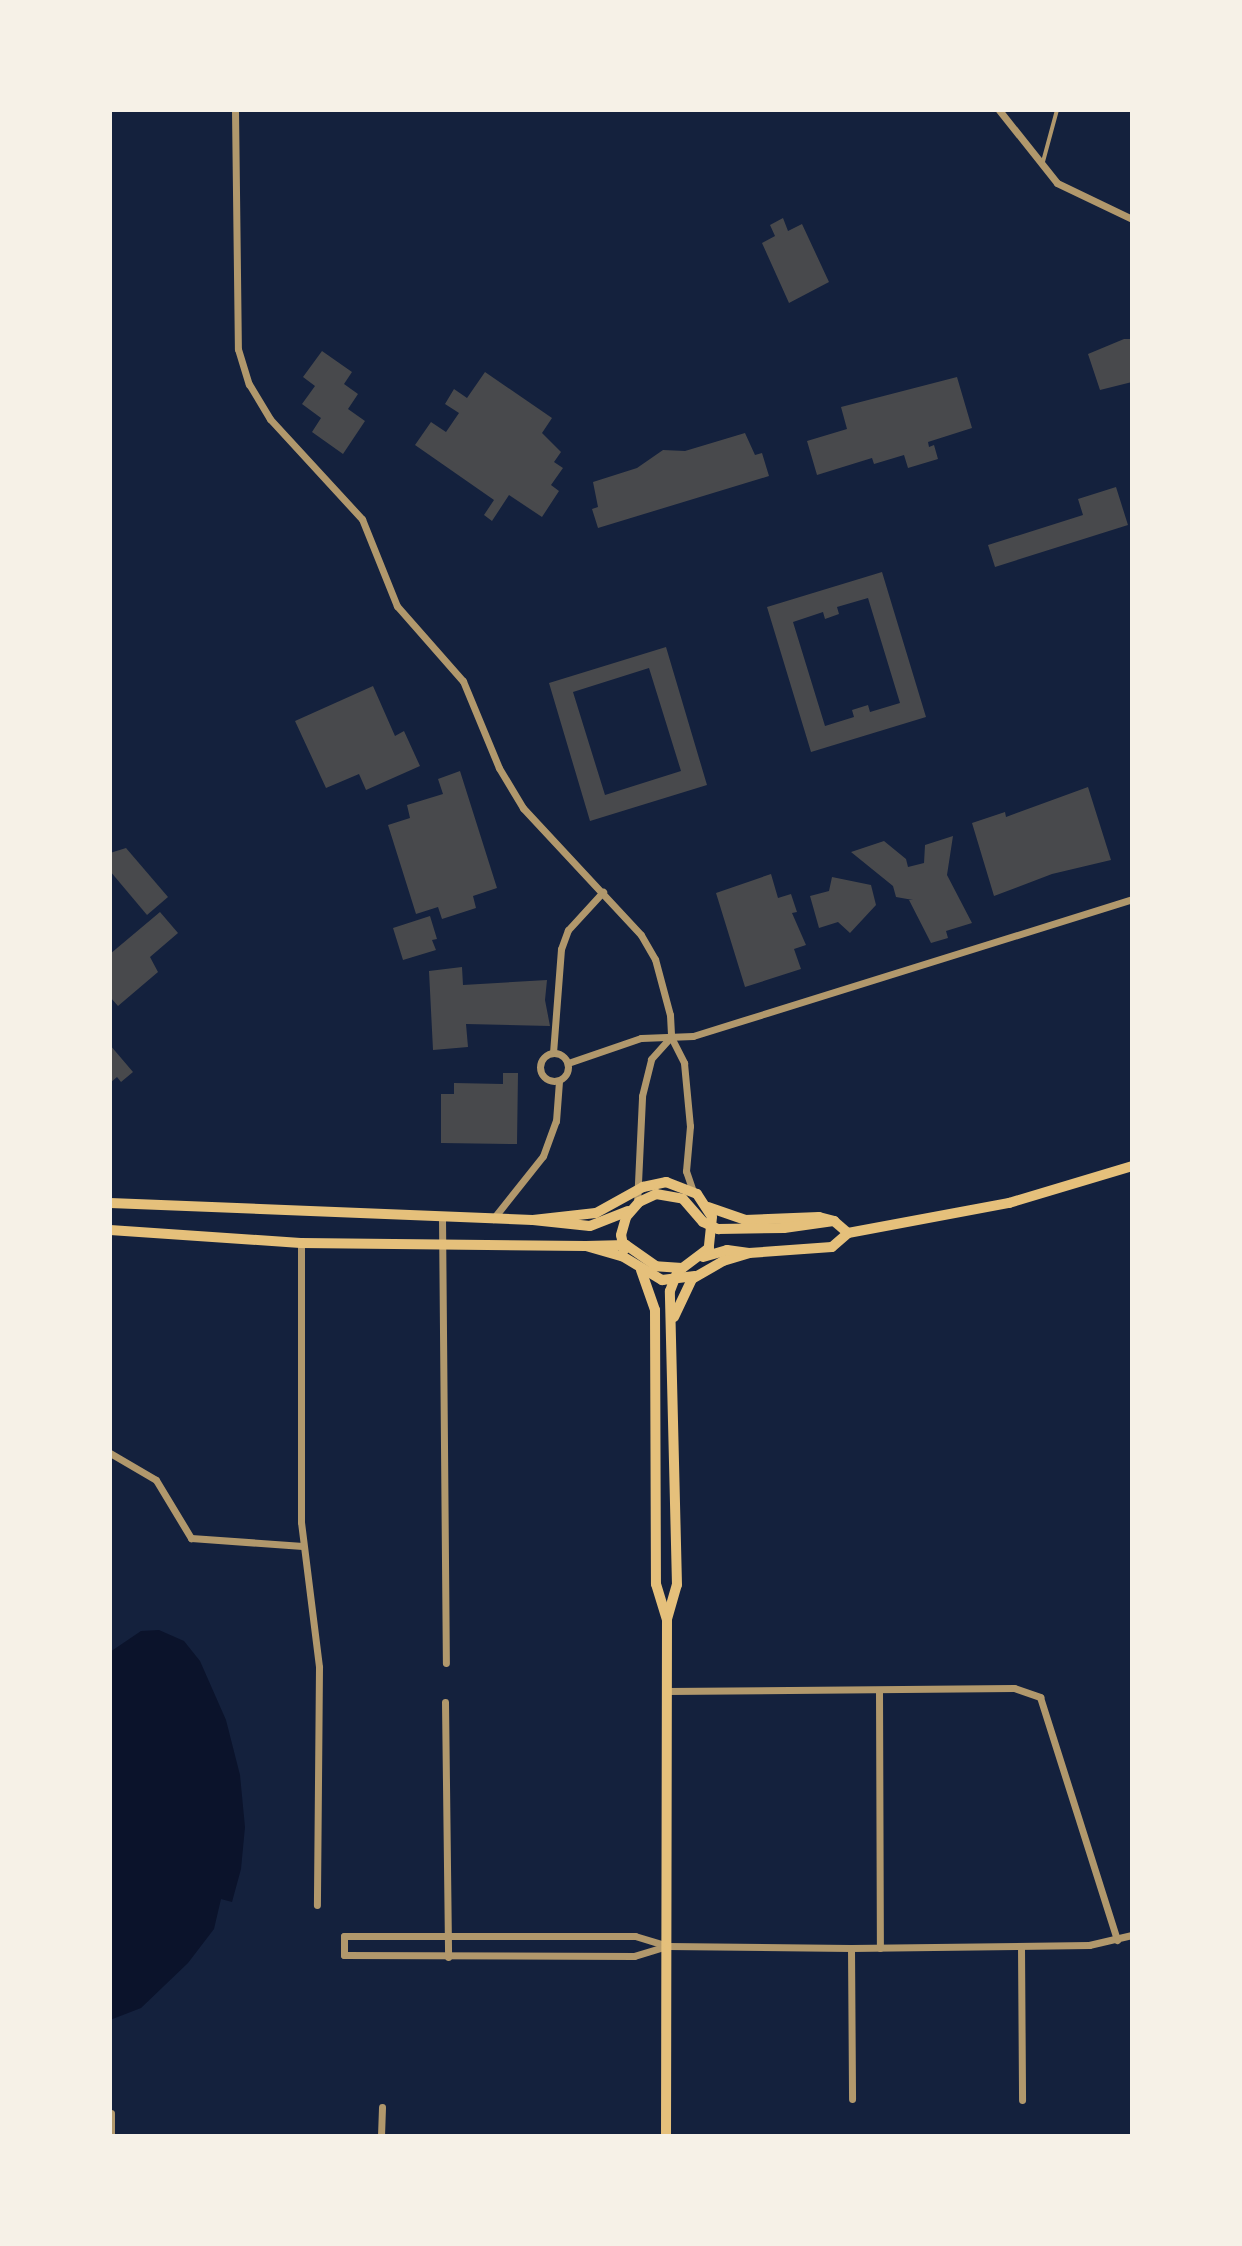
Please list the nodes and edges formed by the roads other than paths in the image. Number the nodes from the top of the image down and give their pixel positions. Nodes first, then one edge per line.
1 (235, 110) edge
2 (999, 110) edge
3 (1057, 110) edge
4 (1042, 167) junction
5 (1132, 219) edge
6 (603, 892) junction
7 (1132, 899) edge
8 (671, 1037) junction
9 (554, 1053) junction
10 (568, 1063) junction
11 (559, 1081) junction
12 (1132, 1166) edge
13 (640, 1189) junction
14 (693, 1191) junction
15 (110, 1203) edge
16 (634, 1206) junction
17 (708, 1207) junction
18 (442, 1217) junction
19 (493, 1219) junction
20 (533, 1220) junction
21 (834, 1221) junction
22 (713, 1228) junction
23 (110, 1230) edge
24 (848, 1233) junction
25 (301, 1242) junction
26 (623, 1244) junction
27 (442, 1246) junction
28 (586, 1246) junction
29 (749, 1253) junction
30 (701, 1258) junction
31 (631, 1261) junction
32 (682, 1268) junction
33 (641, 1270) junction
34 (695, 1276) junction
35 (672, 1281) junction
36 (674, 1317) junction
37 (110, 1453) edge
38 (303, 1546) junction
39 (667, 1619) junction
40 (446, 1663) dead end
41 (878, 1690) junction
42 (667, 1691) junction
43 (445, 1702) dead end
44 (317, 1905) dead end
45 (447, 1934) junction
46 (1132, 1935) edge
47 (1117, 1940) junction
48 (667, 1946) junction
49 (1021, 1947) junction
50 (851, 1948) junction
51 (880, 1948) junction
52 (448, 1956) junction
53 (852, 2099) dead end
54 (1022, 2100) dead end
55 (382, 2107) dead end
56 (111, 2113) edge
57 (111, 2136) edge
58 (381, 2136) edge
59 (666, 2136) edge

1 - 6 street
2 - 4 street
3 - 4 lane
4 - 5 street
6 - 8 street
6 - 9 street
7 - 8 street
8 - 10 street
8 - 13 street
8 - 14 street
9 - 10 street
9 - 11 street
10 - 11 street
11 - 19 street
12 - 24 main road
13 - 14 main road
13 - 16 street
13 - 20 main road
14 - 17 main road
15 - 18 main road
16 - 20 main road
16 - 22 main road
16 - 26 main road
17 - 21 main road
17 - 22 main road
18 - 19 main road
18 - 27 street
19 - 20 main road
21 - 22 main road
21 - 24 main road
22 - 30 main road
23 - 25 main road
24 - 29 main road
25 - 27 main road
25 - 38 street
26 - 28 main road
26 - 31 main road
26 - 32 main road
27 - 28 main road
27 - 40 street
28 - 31 main road
29 - 30 main road
29 - 34 main road
30 - 32 main road
31 - 33 main road
32 - 35 main road
33 - 35 main road
33 - 39 main road
34 - 35 main road
34 - 36 main road
35 - 36 main road
36 - 39 main road
37 - 38 street
38 - 44 street
39 - 42 main road
41 - 42 street
41 - 47 street
41 - 51 street
42 - 48 main road
43 - 45 street
45 - 48 street
45 - 52 street
45 - 52 street
46 - 47 street
47 - 49 street
48 - 50 street
48 - 52 street
48 - 59 main road
49 - 51 street
49 - 54 street
50 - 51 street
50 - 53 street
55 - 58 street
56 - 57 street

